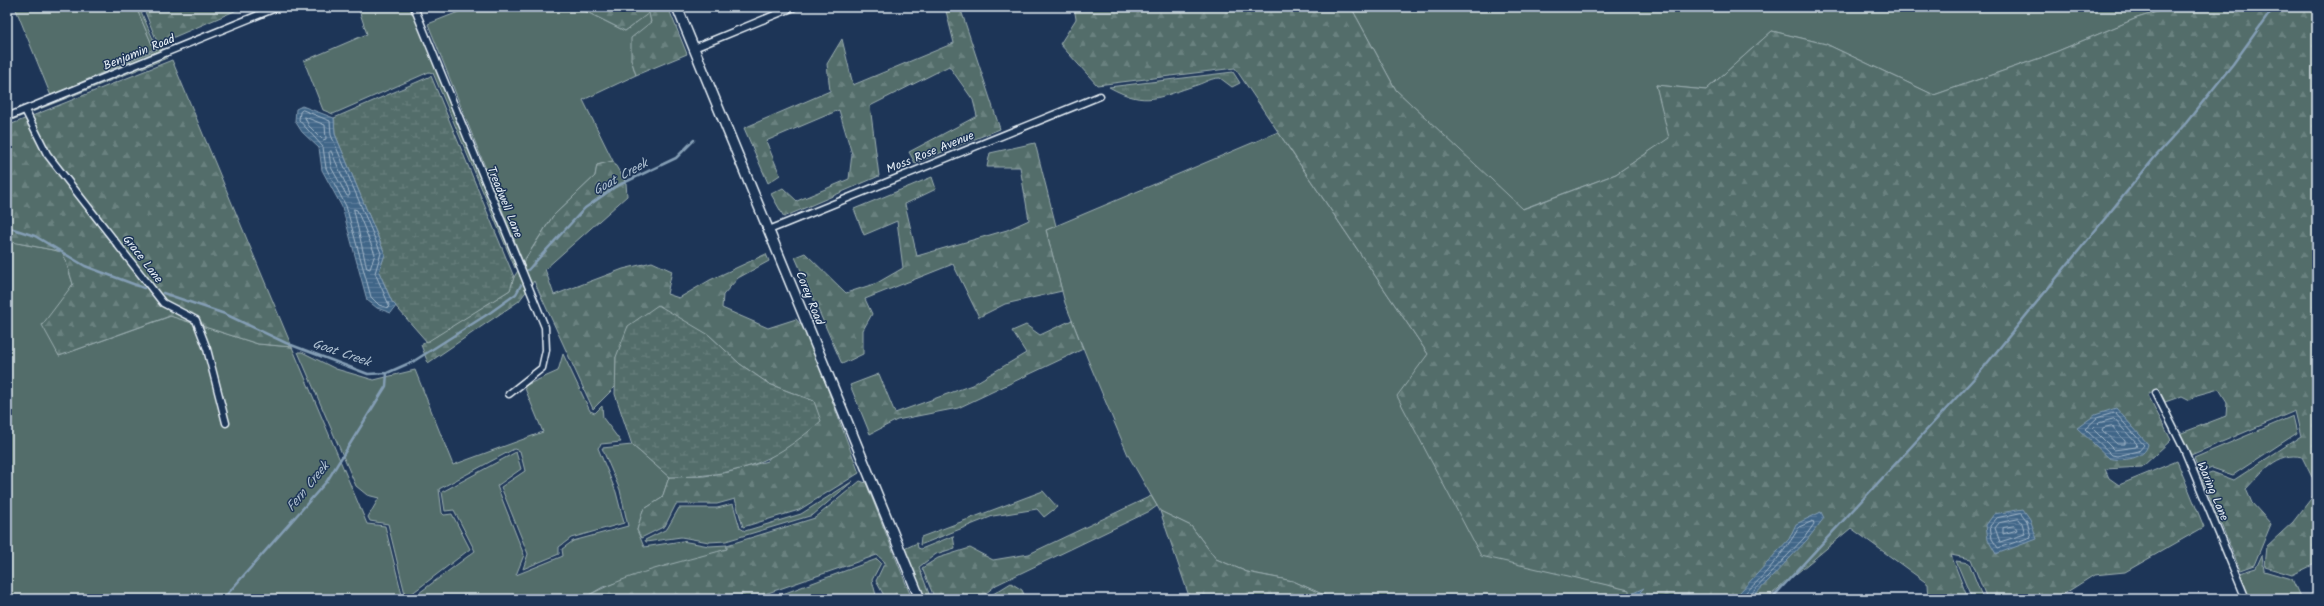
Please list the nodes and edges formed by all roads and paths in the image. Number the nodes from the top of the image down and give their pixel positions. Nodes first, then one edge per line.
1 (278, 7) edge
2 (414, 7) edge
3 (677, 7) edge
4 (794, 7) edge
5 (694, 48) junction
6 (1100, 96) dead end
7 (25, 110) junction
8 (7, 117) edge
9 (769, 230) junction
10 (2156, 393) dead end
11 (509, 394) dead end
12 (226, 423) dead end
13 (920, 599) edge
14 (2246, 599) edge

1 - 7 street, Benjamin Road
2 - 11 street, Treadwell Lane
3 - 5 street, Corey Road
4 - 5 street
5 - 9 street, Corey Road
6 - 9 street, Moss Rose Avenue
7 - 8 street, Benjamin Road
7 - 12 street, Grace Lane
9 - 13 street, Corey Road
10 - 14 street, Waring Lane

